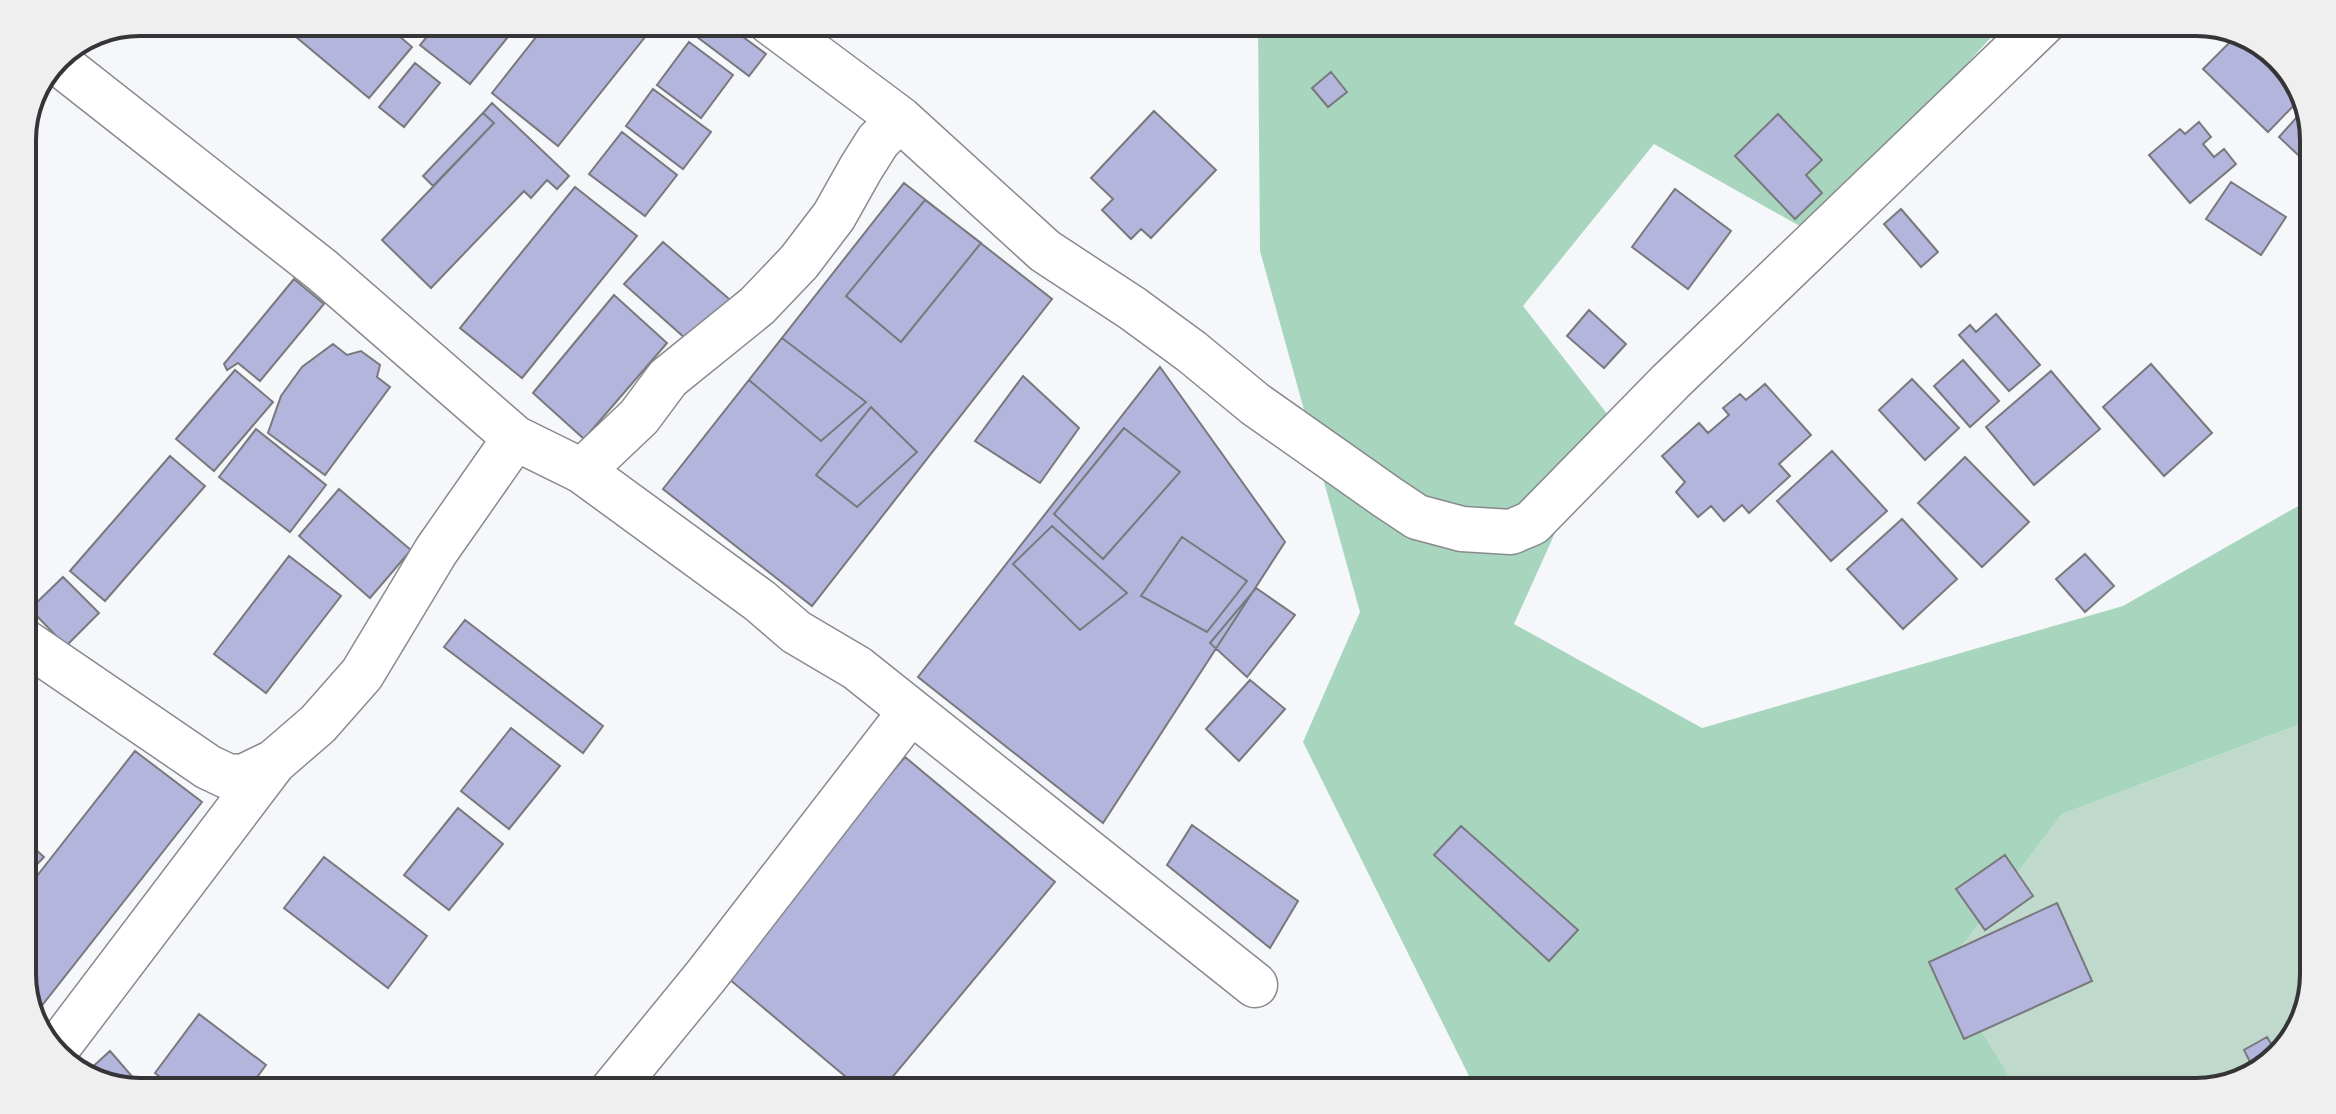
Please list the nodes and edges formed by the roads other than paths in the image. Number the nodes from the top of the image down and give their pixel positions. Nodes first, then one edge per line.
1 (789, 36) edge
2 (2029, 36) edge
3 (66, 68) edge
4 (900, 119) junction
5 (515, 438) junction
6 (582, 471) junction
7 (36, 650) edge
8 (911, 711) junction
9 (274, 762) junction
10 (1255, 985) dead end
11 (62, 1042) edge
12 (622, 1078) edge

1 - 4 street
2 - 4 street
3 - 5 street
4 - 6 street
5 - 6 street
5 - 9 street
6 - 8 street
7 - 9 street
8 - 10 street
8 - 12 street
9 - 11 street

